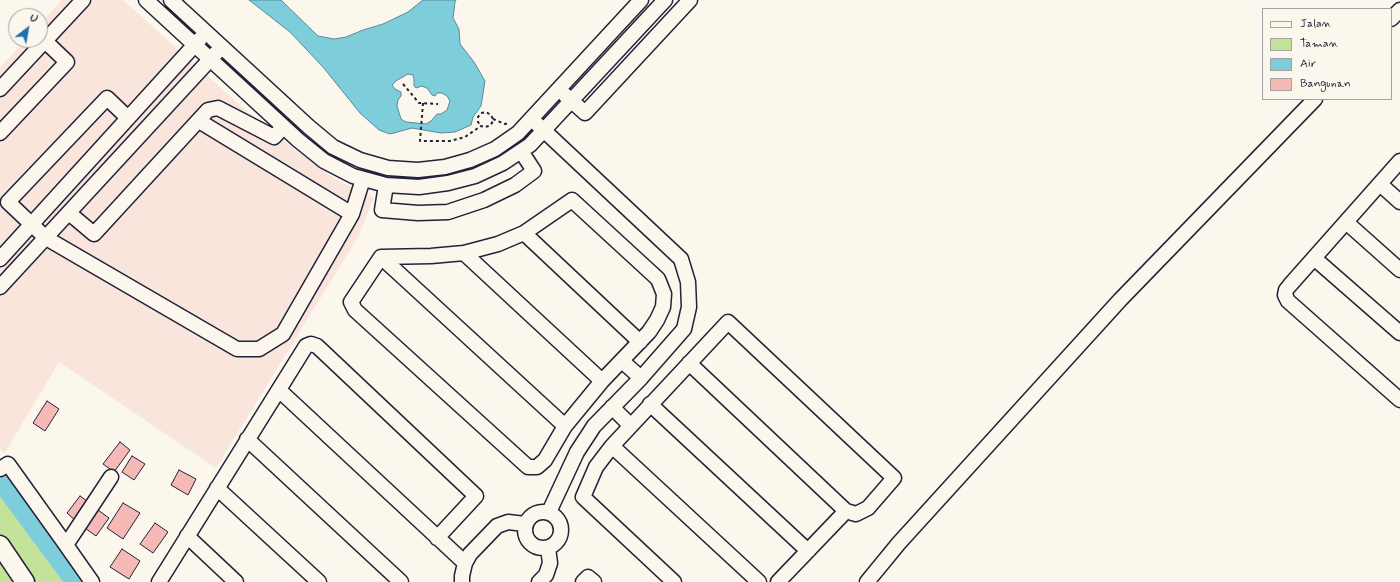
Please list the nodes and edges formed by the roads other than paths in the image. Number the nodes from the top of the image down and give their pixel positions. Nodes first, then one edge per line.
1 (83, 0) edge
2 (146, 0) edge
3 (171, 0) edge
4 (641, 0) edge
5 (665, 0) edge
6 (690, 0) edge
7 (1400, 10) edge
8 (1392, 18) edge
9 (206, 32) junction
10 (48, 38) edge
11 (48, 44) edge
12 (195, 45) junction
13 (222, 47) junction
14 (38, 48) edge
15 (210, 60) junction
16 (0, 89) edge
17 (558, 89) junction
18 (571, 100) junction
19 (1314, 100) edge
20 (128, 118) junction
21 (531, 118) junction
22 (198, 121) junction
23 (283, 127) junction
24 (543, 130) junction
25 (0, 133) edge
26 (521, 152) junction
27 (1400, 161) edge
28 (363, 179) junction
29 (1380, 184) junction
30 (386, 185) junction
31 (1400, 202) edge
32 (69, 212) junction
33 (352, 214) junction
34 (1346, 222) junction
35 (31, 224) junction
36 (524, 233) junction
37 (46, 238) junction
38 (464, 253) junction
39 (381, 257) junction
40 (1314, 258) junction
41 (0, 259) edge
42 (1400, 270) edge
43 (0, 288) edge
44 (1400, 333) edge
45 (640, 342) junction
46 (622, 361) junction
47 (690, 363) junction
48 (641, 378) junction
49 (602, 381) junction
50 (278, 390) junction
51 (1400, 400) edge
52 (650, 404) junction
53 (612, 407) junction
54 (630, 425) junction
55 (565, 426) junction
56 (248, 439) junction
57 (612, 446) junction
58 (1, 469) edge
59 (111, 477) dead end
60 (217, 488) junction
61 (846, 511) junction
62 (549, 512) junction
63 (525, 524) junction
64 (187, 536) junction
65 (438, 538) junction
66 (0, 545) edge
67 (66, 545) junction
68 (548, 548) junction
69 (808, 550) junction
70 (465, 563) junction
71 (26, 582) edge
72 (92, 582) edge
73 (159, 582) edge
74 (236, 582) edge
75 (319, 582) edge
76 (401, 582) edge
77 (462, 582) edge
78 (539, 582) edge
79 (583, 582) edge
80 (594, 582) edge
81 (674, 582) edge
82 (759, 582) edge
83 (778, 582) edge
84 (867, 582) edge

1 - 10 street
2 - 12 street
3 - 9 street
4 - 17 street
5 - 18 street
6 - 18 street
7 - 8 street
9 - 12 street
9 - 13 street
11 - 25 street
12 - 15 street
12 - 20 street
13 - 15 street
13 - 21 street
14 - 16 street
15 - 23 street
15 - 32 street
17 - 18 street
17 - 21 street
18 - 24 street
19 - 84 street
20 - 35 street
20 - 35 street
21 - 24 street
22 - 23 street
22 - 32 street
22 - 33 street
23 - 28 street
24 - 26 street
24 - 48 street
26 - 30 street
26 - 30 street
27 - 29 street
28 - 30 street
28 - 33 street
29 - 31 street
29 - 34 street
32 - 37 street
33 - 37 street
34 - 40 street
34 - 42 street
35 - 37 street
35 - 41 street
36 - 38 street
36 - 45 street
36 - 45 street
37 - 43 street
38 - 39 street
38 - 49 street
39 - 55 street
39 - 55 street
40 - 44 street
40 - 51 street
45 - 46 street
46 - 48 street
46 - 49 street
47 - 52 street
47 - 61 street
47 - 61 street
48 - 53 street
49 - 55 street
50 - 56 street
50 - 65 street
50 - 65 street
52 - 54 street
52 - 69 street
53 - 54 street
53 - 62 street
54 - 57 street
56 - 60 street
56 - 76 street
57 - 81 street
57 - 82 street
58 - 67 street
59 - 67 street
60 - 64 street
60 - 75 street
61 - 69 street
62 - 63 street
62 - 68 street
63 - 68 street
63 - 70 street
64 - 73 street
64 - 74 street
65 - 70 street
66 - 71 main road
67 - 72 street
68 - 78 street
69 - 83 street
70 - 77 street
79 - 80 street

